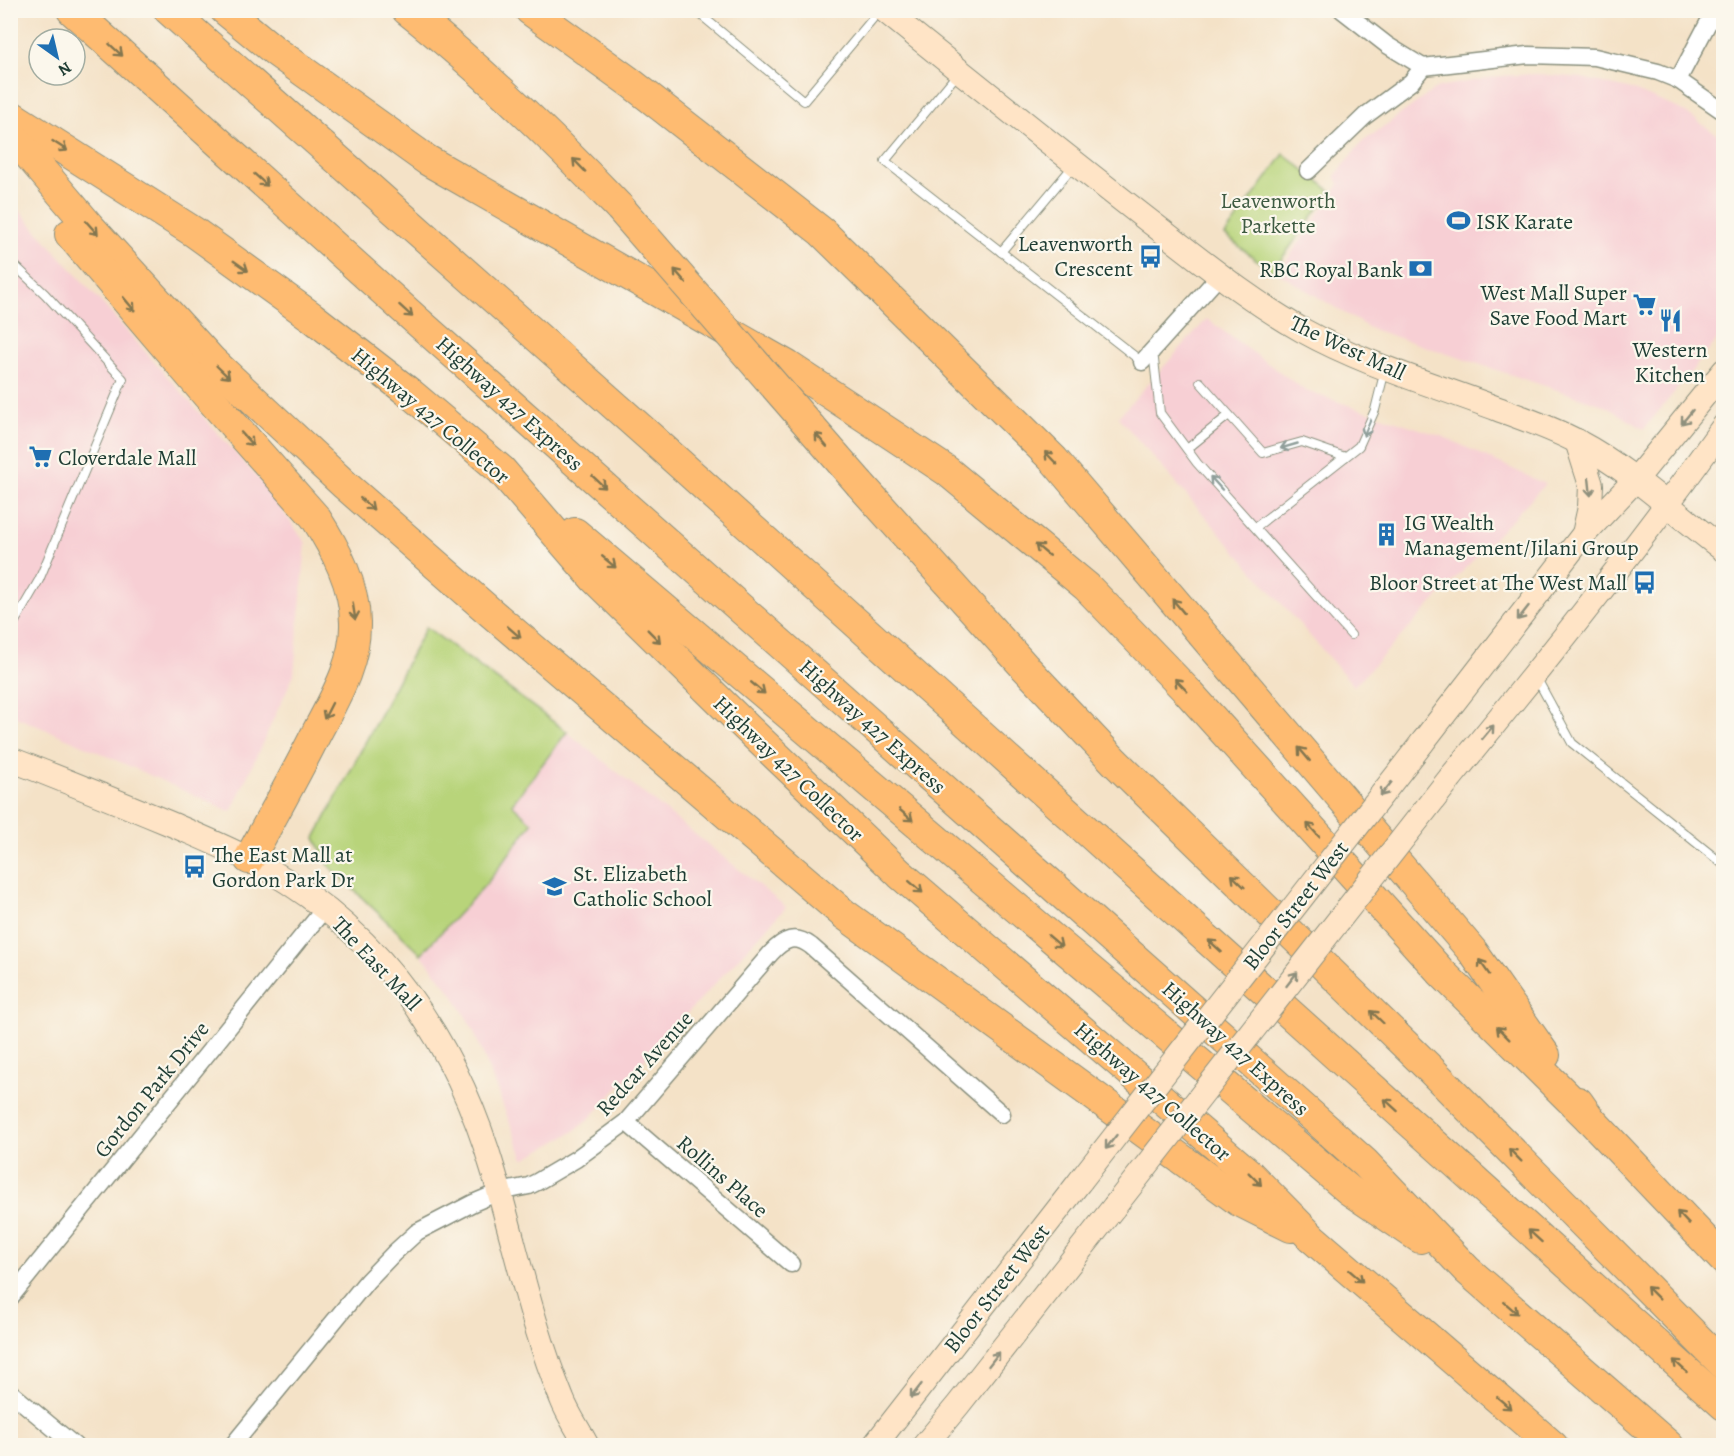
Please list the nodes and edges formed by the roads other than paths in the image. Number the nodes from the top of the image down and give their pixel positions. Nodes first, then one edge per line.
1 (72, 10) edge
2 (169, 10) edge
3 (225, 10) edge
4 (407, 10) edge
5 (530, 10) edge
6 (566, 10) edge
7 (695, 10) edge
8 (882, 10) edge
9 (1342, 10) edge
10 (1715, 10) edge
11 (1423, 67) junction
12 (960, 71) junction
13 (1678, 80) junction
14 (631, 83) junction
15 (1724, 112) edge
16 (10, 115) edge
17 (18, 143) edge
18 (1075, 164) junction
19 (1308, 171) dead end
20 (1001, 252) junction
21 (10, 261) edge
22 (1220, 275) junction
23 (1147, 356) junction
24 (1386, 367) junction
25 (1724, 371) edge
26 (1200, 382) dead end
27 (1229, 415) junction
28 (1724, 426) edge
29 (1577, 441) junction
30 (1187, 449) junction
31 (1345, 457) junction
32 (501, 470) junction
33 (1636, 479) junction
34 (1667, 505) junction
35 (1256, 527) junction
36 (1584, 534) junction
37 (1724, 550) edge
38 (10, 630) edge
39 (1351, 635) dead end
40 (1535, 675) junction
41 (10, 759) edge
42 (249, 859) junction
43 (1724, 865) edge
44 (325, 908) junction
45 (1002, 1114) dead end
46 (1590, 1119) junction
47 (626, 1122) junction
48 (499, 1192) junction
49 (1312, 1238) junction
50 (1724, 1260) edge
51 (791, 1263) dead end
52 (1467, 1270) junction
53 (10, 1298) edge
54 (1724, 1365) edge
55 (10, 1392) edge
56 (1724, 1405) edge
57 (75, 1446) edge
58 (232, 1446) edge
59 (587, 1446) edge
60 (874, 1446) edge
61 (924, 1446) edge
62 (1553, 1446) edge
63 (1669, 1446) edge

1 -> 52 highway, Highway 427 Express
56 -> 2 highway
46 -> 3 highway
54 -> 4 highway, bridge
5 - 14 highway
6 - 14 highway
7 - 8 lane
8 - 12 main road, The West Mall
9 - 11 street
10 - 13 street
11 - 13 street
11 - 19 street
12 - 18 main road, The West Mall
12 - 20 lane
13 - 15 street
46 -> 14 highway
16 -> 32 highway, Highway 427 Collector
17 -> 42 highway
17 -> 49 highway
18 - 20 lane
18 - 22 main road, The West Mall
20 - 23 lane
21 - 38 lane
22 - 23 street
22 - 24 main road, The West Mall
23 - 30 lane
24 - 29 main road, The West Mall
24 -> 31 lane
25 -> 33 main road, Bloor Street West
26 - 27 lane
27 - 30 lane
31 -> 27 lane
28 - 34 main road, Bloor Street West
29 - 33 main road, The West Mall
29 -> 36 main road
35 -> 30 lane
31 - 35 lane
32 -> 49 highway, Highway 427 Collector
32 -> 52 highway
33 - 34 main road, The West Mall
33 - 36 main road, Bloor Street West
34 - 37 main road, The West Mall
34 - 40 main road, Bloor Street West
35 - 39 lane
36 -> 60 main road, Bloor Street West, bridge
40 - 43 lane
61 -> 40 main road, Bloor Street West, bridge
41 - 42 main road, The East Mall
42 - 44 main road, The East Mall
44 - 48 main road, The East Mall
44 - 53 street, Gordon Park Drive
45 - 47 street, Redcar Avenue
50 -> 46 highway
47 - 48 street, Redcar Avenue
47 - 51 street, Rollins Place
48 - 58 street, Redcar Avenue
48 - 59 main road, The East Mall
49 -> 62 highway, Highway 427 Collector
52 -> 63 highway, Highway 427 Express
55 - 57 street

